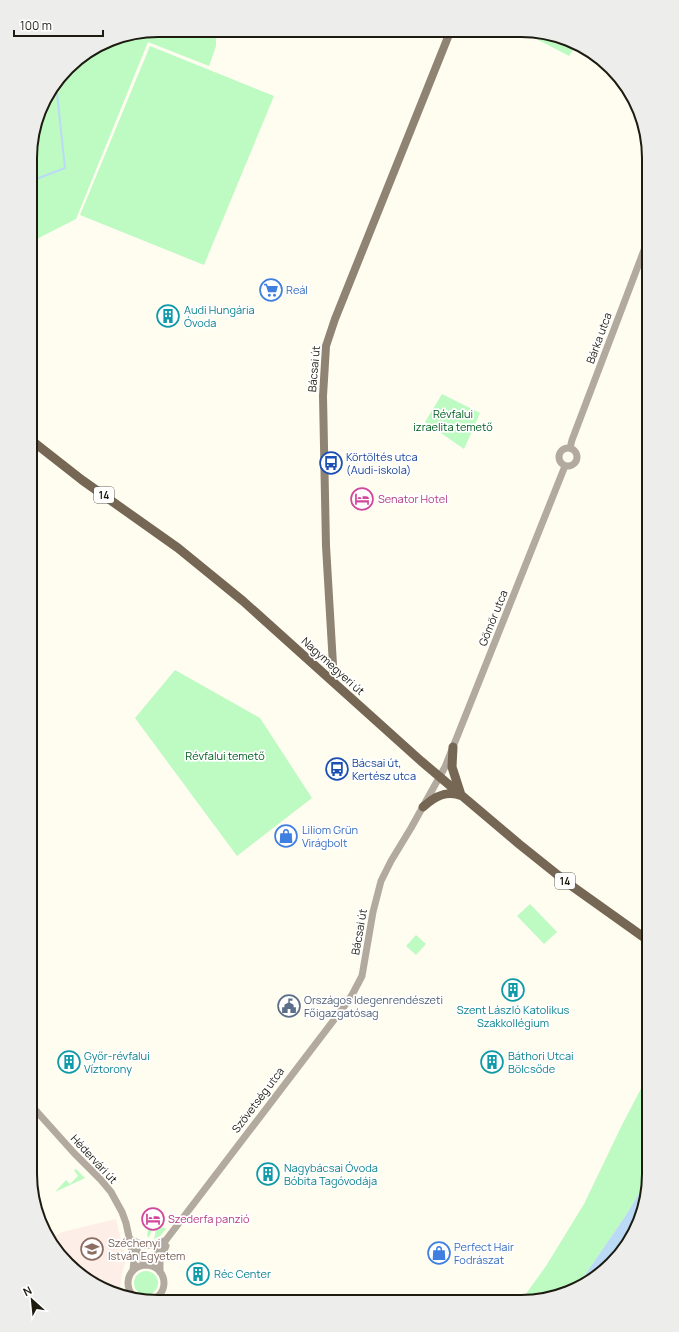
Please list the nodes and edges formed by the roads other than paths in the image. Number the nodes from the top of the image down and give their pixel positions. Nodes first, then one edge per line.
1 (448, 37) edge
2 (642, 255) edge
3 (37, 445) edge
4 (570, 448) junction
5 (565, 466) junction
6 (334, 682) junction
7 (453, 747) junction
8 (440, 776) junction
9 (464, 797) junction
10 (423, 807) junction
11 (642, 936) edge
12 (362, 976) joint
13 (37, 1112) edge
14 (131, 1238) junction
15 (168, 1238) junction
16 (147, 1265) junction
17 (133, 1270) junction
18 (160, 1272) junction
19 (131, 1292) edge
20 (159, 1295) edge

1 - 6 main road, Bácsai út
2 - 4 street, Bárka utca
3 - 6 main road, Nagymegyeri út / 14
4 - 5 street
4 - 5 street
5 - 7 street, Gömör utca
6 - 8 main road, Nagymegyeri út / 14
7 - 8 street, Gömör utca
7 - 9 main road
8 - 9 main road, Nagymegyeri út / 14
8 - 10 street, Gömör utca
9 - 10 main road
9 - 11 main road, Nagymegyeri út / 14
10 - 12 street, Bácsai út
12 - 15 street, Szövetség utca
13 - 14 street, Hédervári út
14 - 15 street
14 - 16 street, Hédervári út
14 - 17 street, Hédervári út
15 - 16 street, Szövetség utca
15 - 18 street, Szövetség utca
16 - 17 street
16 - 18 street
17 - 19 street
18 - 20 street

